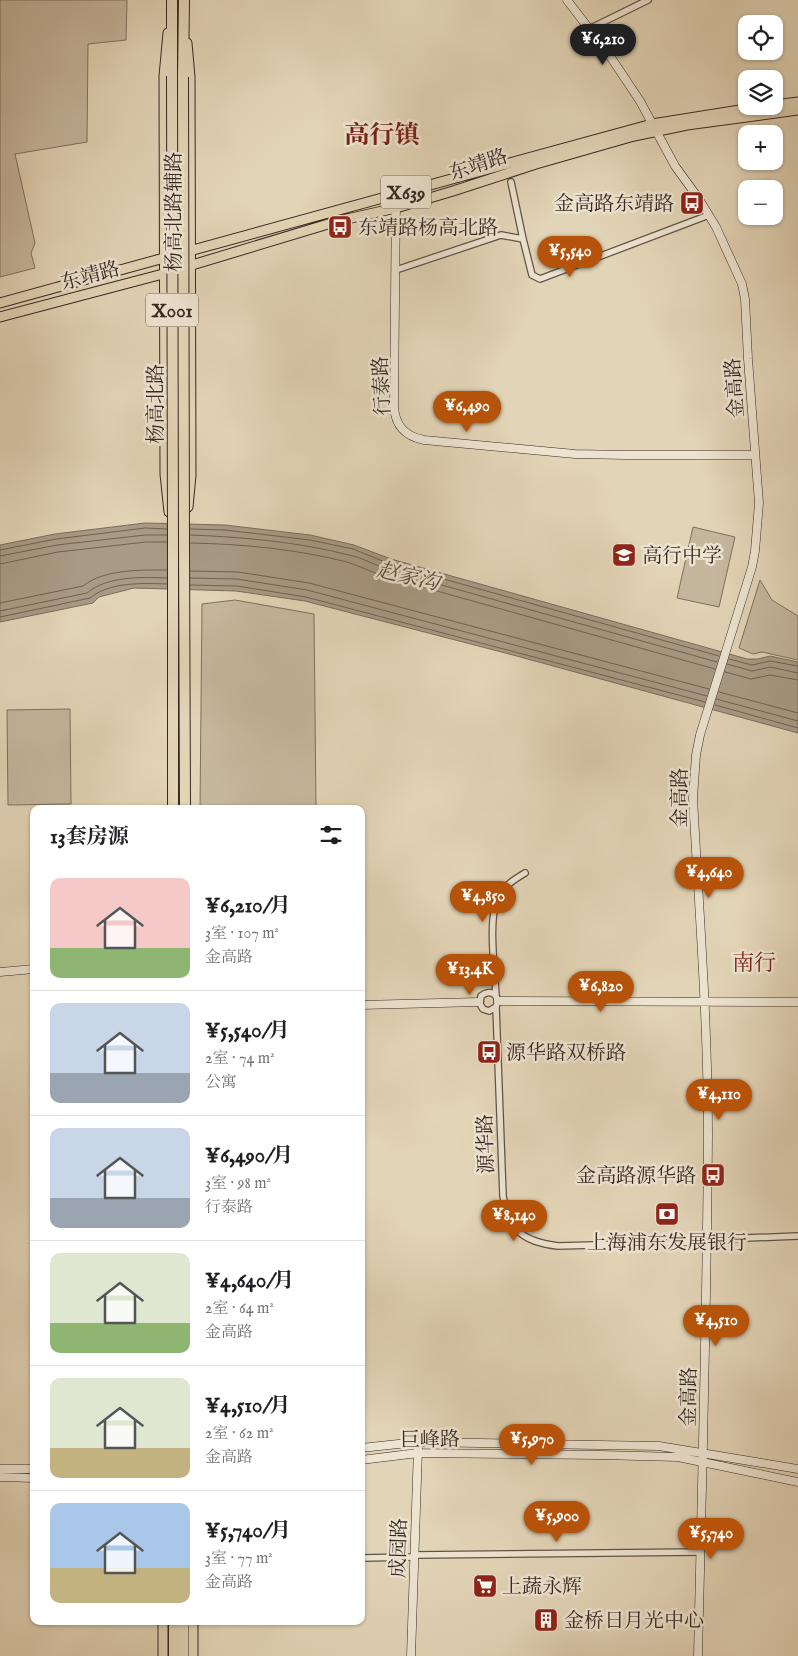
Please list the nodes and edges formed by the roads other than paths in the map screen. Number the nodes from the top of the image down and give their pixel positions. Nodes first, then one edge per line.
1 (172, 0) edge
2 (184, 0) edge
3 (567, 0) edge
4 (648, 0) edge
5 (589, 29) junction
6 (798, 102) edge
7 (783, 104) edge
8 (798, 110) edge
9 (738, 111) edge
10 (654, 128) junction
11 (511, 182) dead end
12 (396, 195) junction
13 (396, 208) junction
14 (709, 215) junction
15 (523, 239) junction
16 (190, 252) junction
17 (162, 259) junction
18 (195, 263) junction
19 (396, 270) junction
20 (164, 273) junction
21 (0, 303) edge
22 (0, 317) edge
23 (754, 454) junction
24 (173, 544) junction
25 (184, 545) junction
26 (173, 805) edge
27 (185, 805) edge
28 (525, 872) dead end
29 (30, 970) edge
30 (0, 972) edge
31 (497, 1001) junction
32 (480, 1002) junction
33 (703, 1002) junction
34 (798, 1002) edge
35 (365, 1005) edge
36 (798, 1236) edge
37 (706, 1242) junction
38 (417, 1442) junction
39 (365, 1448) edge
40 (704, 1453) junction
41 (418, 1454) junction
42 (365, 1460) edge
43 (704, 1464) junction
44 (30, 1468) edge
45 (0, 1469) edge
46 (798, 1469) edge
47 (0, 1477) edge
48 (30, 1478) edge
49 (798, 1482) edge
50 (700, 1552) junction
51 (415, 1556) junction
52 (365, 1558) edge
53 (163, 1625) edge
54 (174, 1625) edge
55 (183, 1625) edge
56 (193, 1625) edge
57 (163, 1656) edge
58 (174, 1656) edge
59 (183, 1656) edge
60 (193, 1656) edge
61 (410, 1656) edge
62 (698, 1656) edge

1 - 17 main road, 杨高北路辅路 / X001
1 - 24 highway, 杨高北路 / X001, bridge
2 - 16 main road, 杨高北路辅路 / X001
2 - 25 highway, 杨高北路 / X001, bridge
3 - 5 main road, 金高路
4 - 5 street
5 - 10 main road, 金高路
6 - 7 main road
8 - 10 main road, 东靖路 / X639
9 - 10 main road, 东靖路 / X639
10 - 12 main road, 东靖路 / X639
10 - 13 main road, 东靖路 / X639
10 - 14 main road, 金高路
11 - 15 street
12 - 13 main road, 行泰路
12 - 16 main road, 东靖路 / X639
13 - 18 main road, 东靖路 / X639
13 - 19 main road, 行泰路
14 - 15 street
14 - 23 main road, 金高路
15 - 19 street
16 - 17 main road, 东靖路 / X639
16 - 18 main road, 杨高北路辅路 / X001
17 - 20 main road, 杨高北路辅路 / X001
17 - 21 main road, 东靖路
18 - 20 main road, 东靖路
18 - 25 main road, 杨高北路辅路 / X001, bridge
19 - 23 main road, 行泰路
20 - 22 main road, 东靖路
20 - 24 main road, 杨高北路辅路 / X001, bridge
23 - 33 main road, 金高路
24 - 26 highway, 杨高北路 / X001
25 - 27 highway, 杨高北路 / X001
28 - 31 street, 源华路
29 - 30 main road
31 - 32 street
31 - 32 street
31 - 33 main road
31 - 37 street, 源华路
32 - 35 main road
33 - 34 main road
33 - 37 main road, 金高路
36 - 37 street, 源华路
37 - 40 main road, 金高路
38 - 39 main road, 巨峰路
38 - 40 main road, 巨峰路
38 - 41 main road, 成园路
40 - 43 main road, 金高路
40 - 46 main road, 巨峰路
41 - 42 main road, 巨峰路
41 - 43 main road, 巨峰路
41 - 51 main road, 成园路
43 - 49 main road, 巨峰路
43 - 50 main road, 金高路
44 - 45 main road
47 - 48 main road
50 - 51 street
50 - 62 main road, 金高路
51 - 52 street
51 - 61 main road, 成园路
53 - 57 main road
54 - 58 highway
55 - 59 highway
56 - 60 main road

